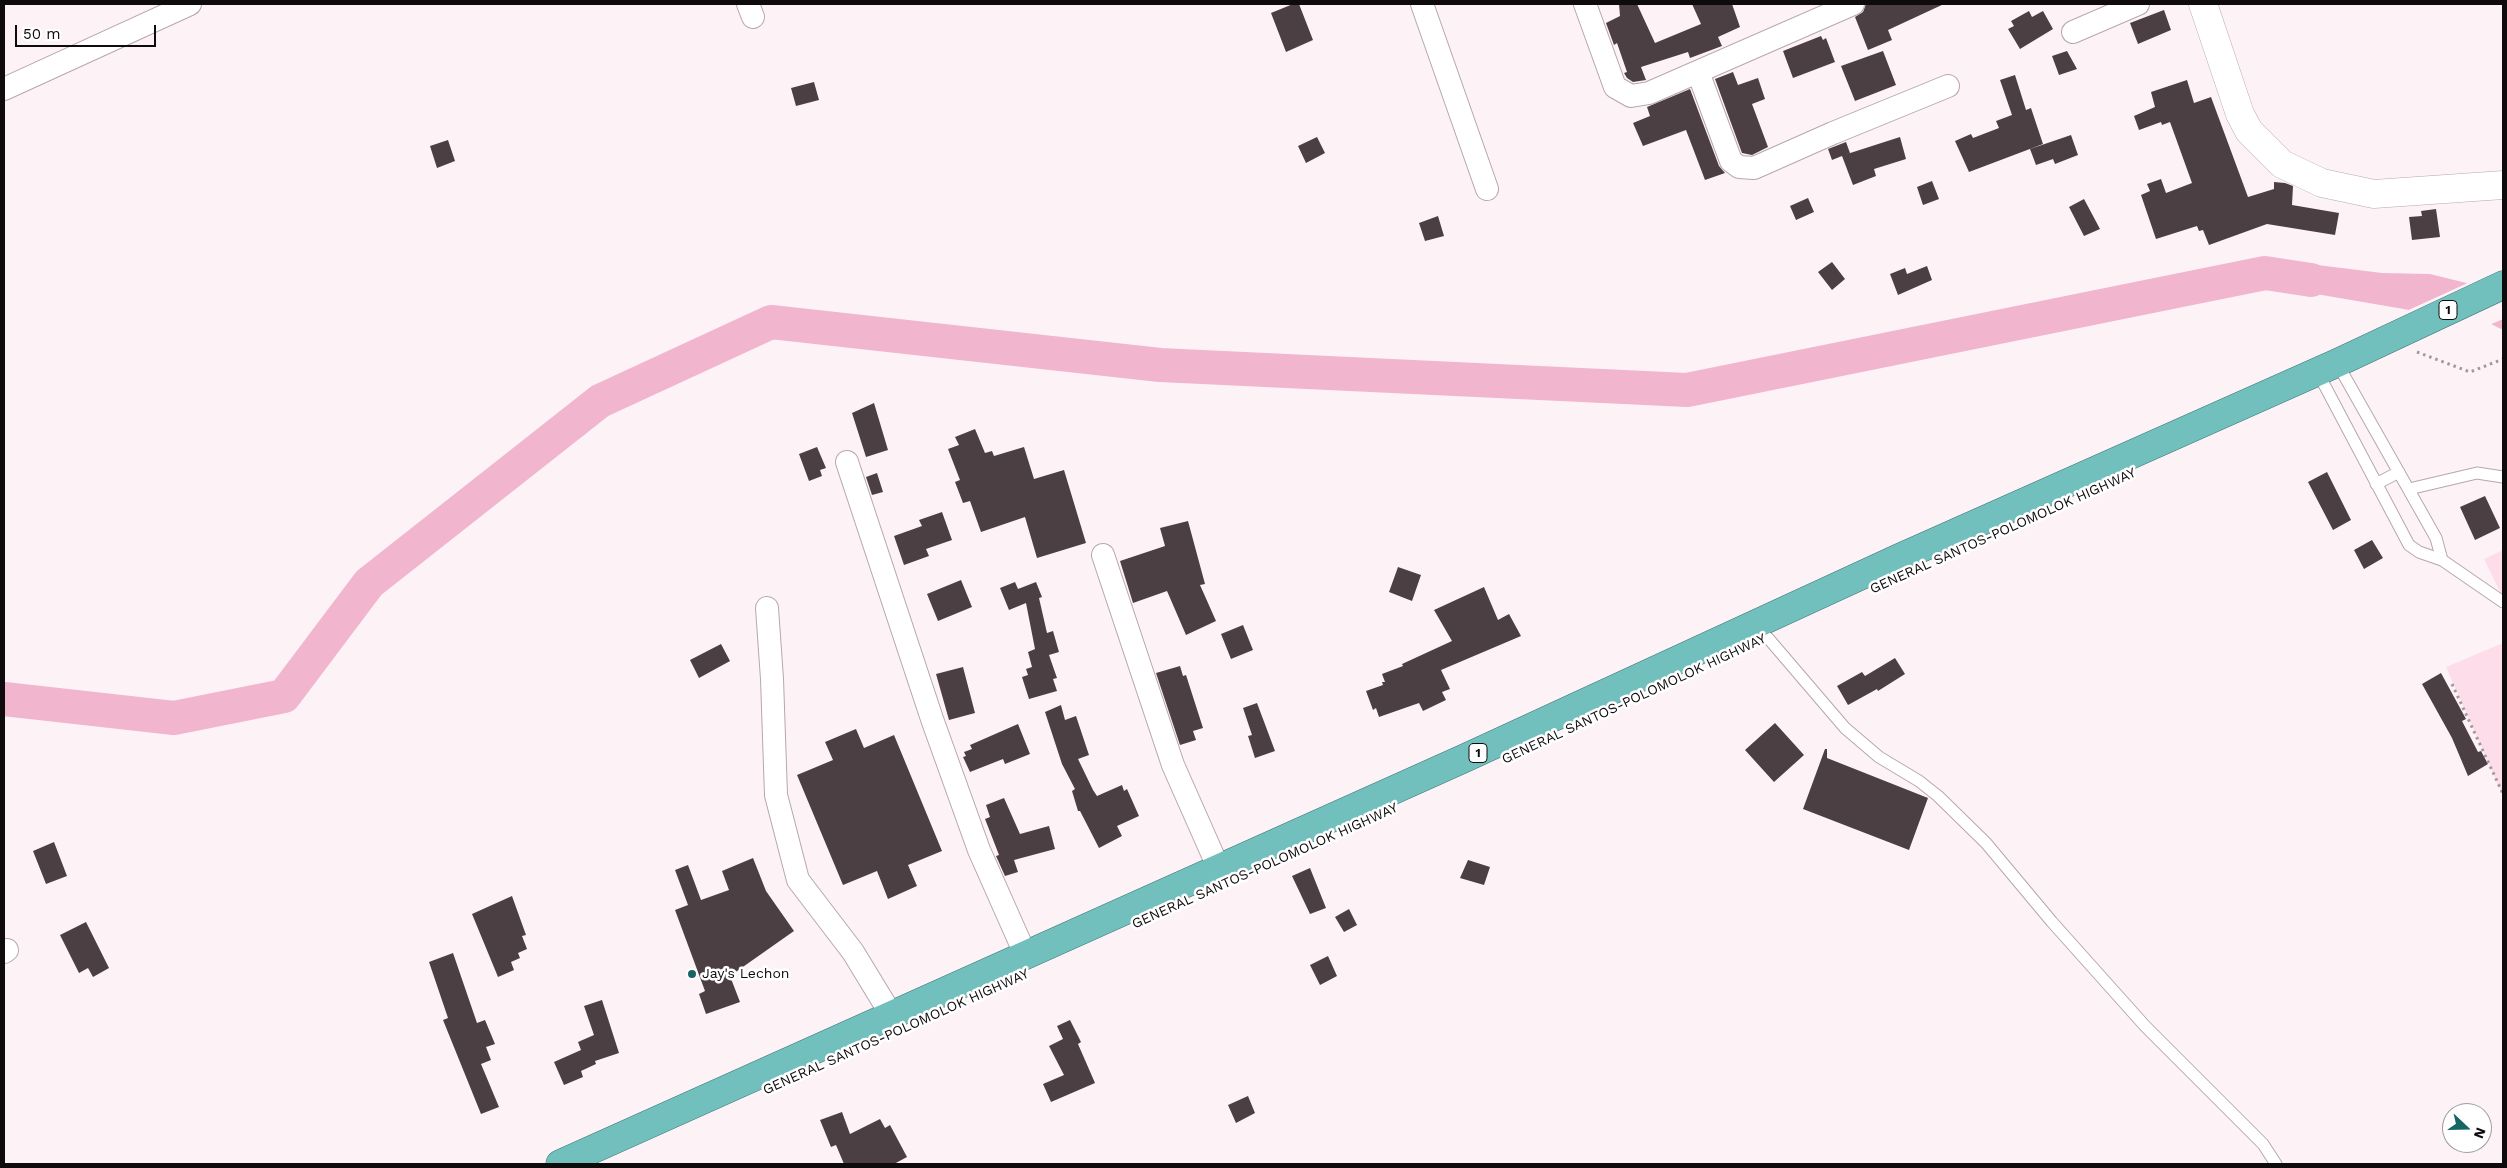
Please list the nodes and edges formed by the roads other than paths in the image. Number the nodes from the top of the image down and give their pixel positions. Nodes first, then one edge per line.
1 (190, 4) edge
2 (1422, 4) edge
3 (1585, 4) edge
4 (1853, 4) edge
5 (2138, 4) edge
6 (2203, 4) edge
7 (2073, 32) dead end
8 (1698, 72) junction
9 (1948, 86) dead end
10 (4, 89) edge
11 (2502, 186) edge
12 (1487, 189) dead end
13 (2503, 285) edge
14 (2503, 303) edge
15 (2406, 342) junction
16 (2331, 374) junction
17 (847, 462) dead end
18 (2399, 472) junction
19 (2503, 478) edge
20 (2376, 484) junction
21 (2408, 489) junction
22 (1103, 555) dead end
23 (2442, 560) junction
24 (2503, 602) edge
25 (767, 608) dead end
26 (1768, 638) junction
27 (1219, 869) junction
28 (1026, 956) junction
29 (892, 1016) junction
30 (560, 1164) edge
31 (599, 1164) edge
32 (2276, 1164) edge

1 - 10 street
2 - 12 street
3 - 8 street
4 - 8 street
5 - 7 street
6 - 11 street
8 - 9 street
13 - 15 highway, 1
14 - 15 highway, 1
15 - 16 highway, 1
16 - 18 lane
16 - 20 lane
16 - 26 highway, GENERAL SANTOS-POLOMOLOK HIGHWAY / 1
16 - 27 highway, 1
17 - 28 street
18 - 20 lane
18 - 21 lane
19 - 21 lane
20 - 23 lane
21 - 23 lane
22 - 27 street
23 - 24 lane
25 - 29 street
26 - 31 highway, GENERAL SANTOS-POLOMOLOK HIGHWAY / 1
26 - 32 lane
27 - 28 highway, 1
28 - 29 highway, 1
29 - 30 highway, 1

